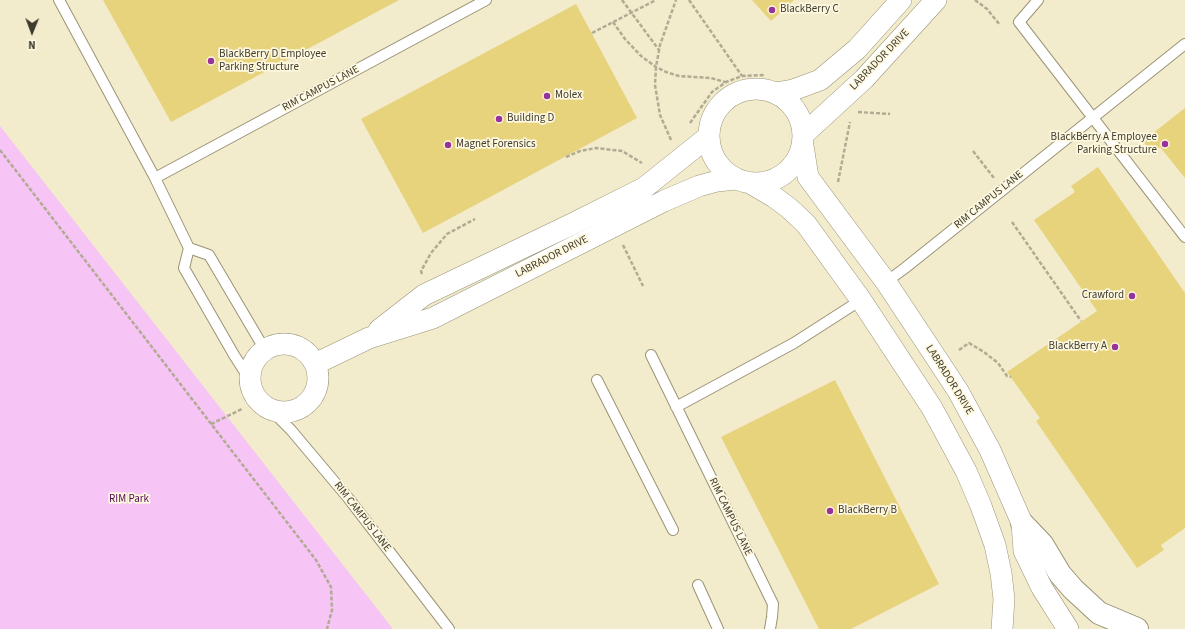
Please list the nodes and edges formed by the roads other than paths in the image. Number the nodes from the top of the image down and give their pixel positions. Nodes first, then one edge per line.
1 (59, 0) edge
2 (486, 0) edge
3 (901, 0) edge
4 (936, 0) edge
5 (1038, 0) edge
6 (1185, 44) edge
7 (776, 93) junction
8 (1092, 118) junction
9 (709, 136) junction
10 (804, 140) junction
11 (155, 178) junction
12 (744, 181) junction
13 (1185, 237) edge
14 (189, 248) junction
15 (886, 282) junction
16 (861, 300) junction
17 (369, 338) junction
18 (265, 350) junction
19 (651, 355) dead end
20 (315, 364) junction
21 (250, 380) junction
22 (597, 380) dead end
23 (676, 407) junction
24 (271, 410) junction
25 (1022, 523) junction
26 (673, 530) dead end
27 (698, 585) dead end
28 (449, 629) edge
29 (718, 629) edge
30 (770, 629) edge
31 (1002, 629) edge
32 (1068, 629) edge
33 (1137, 629) edge

1 - 11 lane
2 - 11 lane, RIM CAMPUS LANE
3 - 7 street
4 - 10 street, LABRADOR DRIVE
5 - 8 lane
6 - 8 lane, RIM CAMPUS LANE
7 - 9 street
7 - 10 street
8 - 13 lane
8 - 15 lane, RIM CAMPUS LANE
9 - 12 street
9 - 17 street, LABRADOR DRIVE
10 - 12 street
10 - 15 street, LABRADOR DRIVE
11 - 14 lane
12 - 16 street
12 - 17 street, LABRADOR DRIVE
14 - 18 lane
14 - 21 lane
15 - 25 street, LABRADOR DRIVE
16 - 23 lane
16 - 31 street
17 - 20 street, LABRADOR DRIVE
18 - 20 street
18 - 21 street
19 - 23 lane, RIM CAMPUS LANE
20 - 24 street
21 - 24 street
22 - 26 lane
23 - 30 lane, RIM CAMPUS LANE
24 - 28 lane, RIM CAMPUS LANE
25 - 32 street, LABRADOR DRIVE
25 - 33 main road
27 - 29 lane

